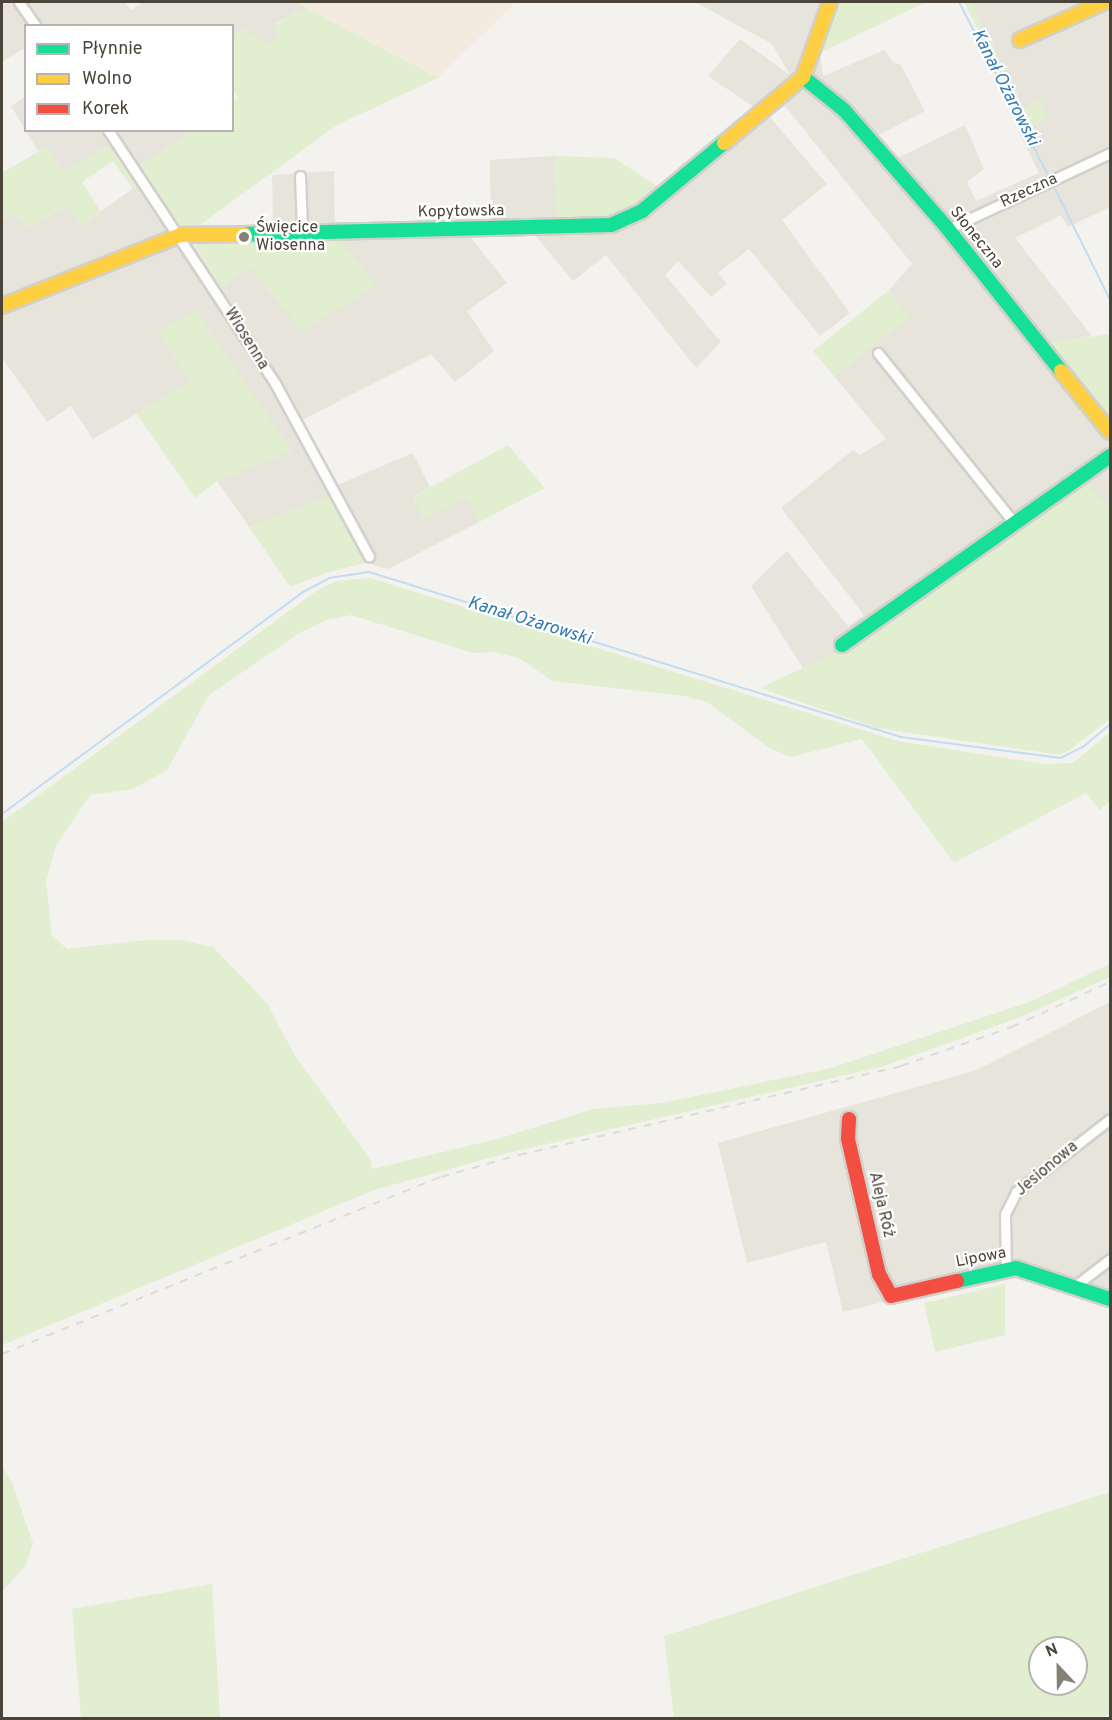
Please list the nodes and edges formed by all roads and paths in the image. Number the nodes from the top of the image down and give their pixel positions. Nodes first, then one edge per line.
1 (19, 2) edge
2 (830, 2) edge
3 (1104, 2) edge
4 (35, 24) edge
5 (1020, 40) dead end
6 (803, 77) junction
7 (109, 132) edge
8 (1110, 153) edge
9 (300, 176) dead end
10 (948, 229) junction
11 (302, 230) junction
12 (180, 236) junction
13 (2, 306) edge
14 (878, 353) dead end
15 (1110, 432) edge
16 (1110, 456) edge
17 (1015, 524) junction
18 (369, 556) dead end
19 (842, 645) dead end
20 (849, 1119) dead end
21 (1110, 1119) edge
22 (1110, 1259) edge
23 (1006, 1268) junction
24 (1075, 1286) junction
25 (891, 1296) joint
26 (1110, 1299) edge

1 - 4 street
2 - 6 street
3 - 5 street
6 - 10 street, Słoneczna
6 - 11 street, Kopytowska
7 - 12 street, Wiosenna
8 - 10 street, Rzeczna
9 - 11 street
10 - 15 street, Słoneczna
11 - 12 street, Kopytowska
12 - 13 street, Kopytowska
12 - 18 street, Wiosenna
14 - 17 street
16 - 17 street
17 - 19 street
20 - 25 street, Aleja Róż
21 - 23 street, Jesionowa
22 - 24 street
23 - 24 street, Lipowa
23 - 25 street, Lipowa
24 - 26 street, Lipowa

